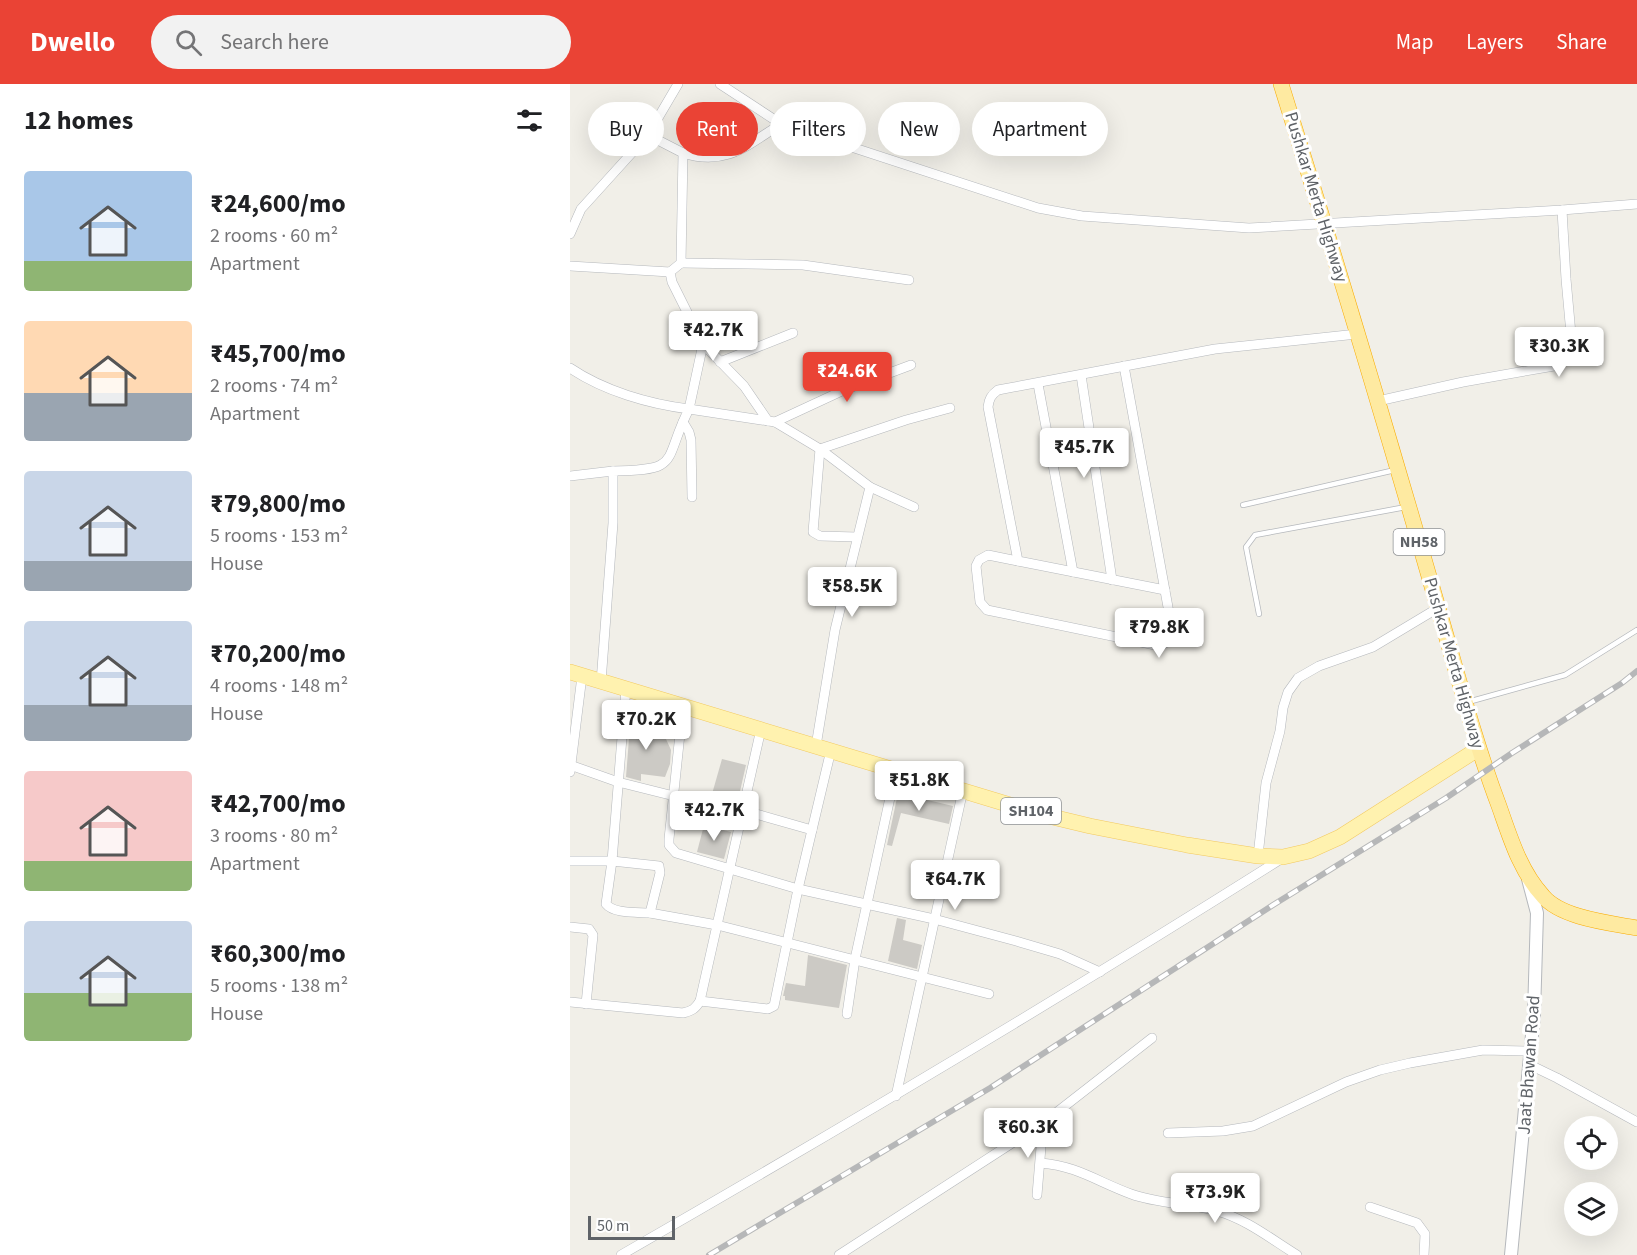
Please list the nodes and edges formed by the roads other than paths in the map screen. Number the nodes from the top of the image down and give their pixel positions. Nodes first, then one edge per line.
1 (678, 84) edge
2 (720, 84) edge
3 (1281, 84) edge
4 (664, 108) edge
5 (770, 116) edge
6 (866, 152) edge
7 (629, 156) edge
8 (683, 156) edge
9 (692, 156) edge
10 (725, 156) edge
11 (1637, 204) edge
12 (1562, 210) junction
13 (1325, 223) junction
14 (570, 234) edge
15 (681, 263) junction
16 (570, 266) edge
17 (670, 272) junction
18 (909, 280) dead end
19 (793, 333) dead end
20 (1357, 334) junction
21 (703, 344) junction
22 (720, 362) junction
23 (911, 365) dead end
24 (1124, 366) junction
25 (570, 368) edge
26 (1081, 375) junction
27 (1038, 384) junction
28 (1378, 401) junction
29 (950, 408) dead end
30 (690, 409) junction
31 (772, 421) junction
32 (683, 422) junction
33 (820, 449) junction
34 (1398, 470) junction
35 (613, 471) junction
36 (570, 476) edge
37 (870, 487) junction
38 (692, 497) dead end
39 (1243, 505) dead end
40 (1409, 506) junction
41 (914, 507) dead end
42 (857, 537) junction
43 (1018, 561) junction
44 (1072, 572) junction
45 (1112, 580) junction
46 (1165, 590) junction
47 (1438, 608) junction
48 (1259, 614) dead end
49 (1637, 630) edge
50 (576, 674) edge
51 (602, 682) junction
52 (626, 688) junction
53 (1465, 703) junction
54 (683, 705) junction
55 (761, 729) junction
56 (823, 748) junction
57 (1478, 749) junction
58 (570, 768) edge
59 (896, 770) junction
60 (618, 782) junction
61 (963, 790) junction
62 (674, 796) junction
63 (708, 803) dead end
64 (742, 810) junction
65 (812, 830) junction
66 (1257, 856) junction
67 (1283, 857) junction
68 (570, 861) edge
69 (612, 861) junction
70 (729, 870) junction
71 (1527, 875) junction
72 (798, 889) junction
73 (867, 905) junction
74 (650, 913) junction
75 (934, 919) junction
76 (717, 925) junction
77 (570, 927) edge
78 (1637, 928) edge
79 (786, 944) junction
80 (855, 959) junction
81 (1100, 972) junction
82 (922, 977) junction
83 (989, 994) dead end
84 (700, 1001) junction
85 (570, 1002) edge
86 (586, 1004) junction
87 (847, 1014) dead end
88 (1152, 1038) dead end
89 (1529, 1051) junction
90 (1528, 1064) junction
91 (896, 1096) junction
92 (1637, 1122) edge
93 (1043, 1123) junction
94 (1168, 1133) dead end
95 (1041, 1163) junction
96 (1037, 1195) dead end
97 (1370, 1207) dead end
98 (621, 1255) edge
99 (839, 1255) edge
100 (1297, 1255) edge
101 (1424, 1255) edge
102 (1511, 1255) edge

1 - 4 street
2 - 5 street
3 - 13 highway, Pushkar Merta Highway / NH58
6 - 13 street
7 - 14 street
8 - 15 street
9 - 10 street
11 - 12 street
12 - 13 street
12 - 28 street
13 - 20 highway, Pushkar Merta Highway / NH58
15 - 17 street
15 - 18 street
16 - 17 street
17 - 21 street
19 - 22 street
20 - 24 street
20 - 28 highway, Pushkar Merta Highway / NH58
21 - 22 street
21 - 30 street
22 - 31 street
23 - 31 street
24 - 26 street
24 - 46 street
25 - 30 street
26 - 27 street
26 - 45 street
27 - 43 street
27 - 44 street
28 - 34 highway, Pushkar Merta Highway / NH58
29 - 33 street
30 - 31 street
30 - 32 street
31 - 33 street
32 - 35 street
32 - 38 street
33 - 37 street
33 - 42 street
34 - 39 lane
34 - 40 highway, Pushkar Merta Highway / NH58
35 - 36 street
35 - 51 street
37 - 41 street
37 - 42 street
40 - 47 highway, Pushkar Merta Highway / NH58
40 - 48 lane
42 - 56 street
43 - 44 street
43 - 46 street
44 - 45 street
45 - 46 street
47 - 53 highway, Pushkar Merta Highway / NH58
47 - 66 street
49 - 53 lane
50 - 51 main road, SH104
50 - 58 street
51 - 52 main road, SH104
52 - 54 main road, SH104
52 - 60 street
53 - 57 highway, Pushkar Merta Highway / NH58
54 - 55 main road, SH104
54 - 62 street
55 - 56 main road, SH104
55 - 64 street
56 - 59 main road, SH104
56 - 65 street
57 - 67 main road, SH104
57 - 71 highway, Pushkar Merta Highway / NH58
58 - 60 street
59 - 61 main road, SH104
59 - 73 street
60 - 62 street
60 - 69 street
61 - 66 main road, SH104
61 - 75 street
62 - 70 street
63 - 64 street
64 - 65 street
64 - 70 street
65 - 72 street
66 - 67 main road, SH104
67 - 81 street
68 - 69 street
69 - 74 street
69 - 74 street
70 - 72 street
70 - 76 street
71 - 78 highway, Pushkar Merta Highway / NH58
71 - 89 street, Jaat Bhawan Road
72 - 73 street
72 - 79 street
73 - 75 street
73 - 80 street
74 - 76 street
75 - 81 street
75 - 82 street
76 - 79 street
76 - 84 street
77 - 86 street
79 - 80 street
79 - 84 street
80 - 82 street
80 - 87 street
81 - 91 street
82 - 83 street
82 - 91 street
84 - 86 street
85 - 86 street
88 - 93 street
89 - 90 street, Jaat Bhawan Road
89 - 94 street
90 - 92 street
90 - 102 street, Jaat Bhawan Road
91 - 98 street
93 - 95 street
93 - 99 street
95 - 96 street
95 - 100 street
97 - 101 street

